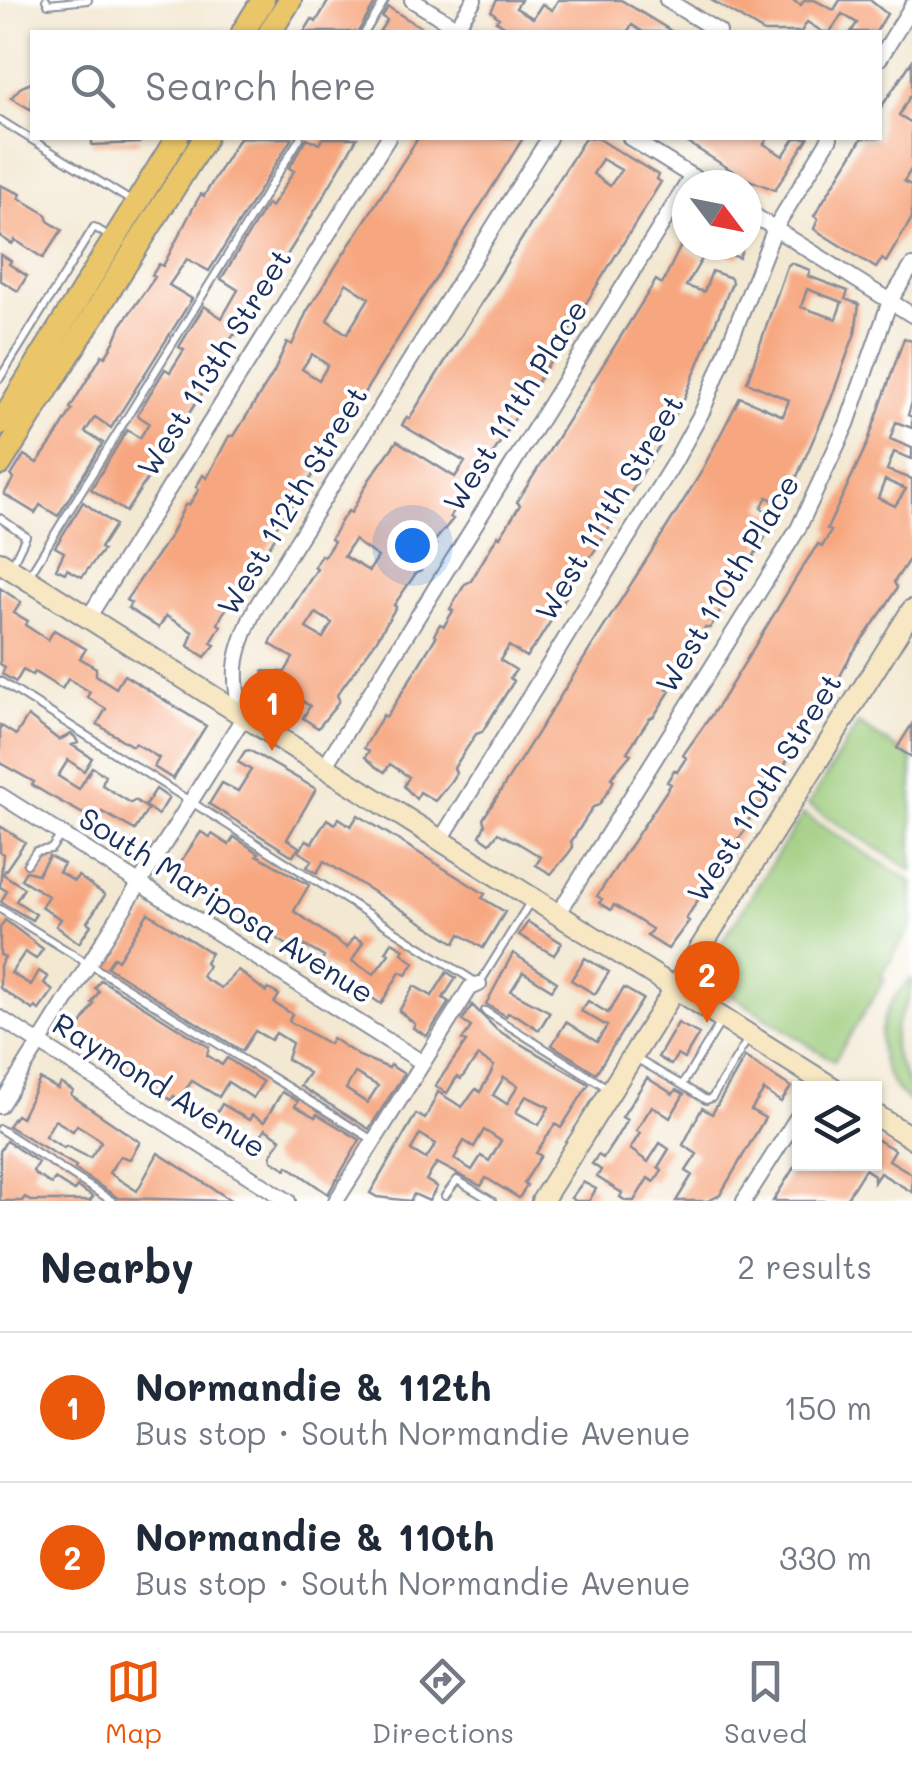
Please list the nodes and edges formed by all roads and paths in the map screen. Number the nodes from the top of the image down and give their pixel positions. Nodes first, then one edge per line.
1 (46, 0) edge
2 (88, 0) edge
3 (263, 0) edge
4 (290, 0) edge
5 (385, 0) edge
6 (412, 0) edge
7 (474, 0) edge
8 (667, 0) edge
9 (912, 6) edge
10 (244, 30) edge
11 (271, 30) edge
12 (366, 30) edge
13 (457, 30) edge
14 (459, 30) edge
15 (716, 30) edge
16 (882, 55) edge
17 (0, 120) edge
18 (30, 139) edge
19 (32, 140) edge
20 (176, 140) edge
21 (203, 140) edge
22 (299, 140) edge
23 (387, 140) edge
24 (548, 140) edge
25 (633, 140) edge
26 (829, 140) edge
27 (682, 170) edge
28 (136, 204) junction
29 (672, 208) edge
30 (762, 220) edge
31 (775, 228) junction
32 (124, 245) junction
33 (912, 266) edge
34 (890, 301) junction
35 (912, 315) edge
36 (0, 378) edge
37 (0, 424) edge
38 (0, 464) edge
39 (0, 518) edge
40 (12, 570) edge
41 (912, 610) edge
42 (88, 618) junction
43 (904, 638) edge
44 (0, 681) edge
45 (244, 718) junction
46 (324, 767) junction
47 (0, 795) edge
48 (190, 803) junction
49 (61, 834) junction
50 (440, 841) junction
51 (26, 864) dead end
52 (139, 884) junction
53 (532, 898) junction
54 (0, 908) edge
55 (558, 914) junction
56 (88, 964) junction
57 (479, 984) junction
58 (676, 988) junction
59 (486, 1011) dead end
60 (0, 1018) edge
61 (723, 1018) junction
62 (750, 1036) junction
63 (39, 1042) junction
64 (632, 1056) junction
65 (424, 1063) junction
66 (816, 1081) edge
67 (682, 1085) junction
68 (611, 1090) junction
69 (0, 1106) edge
70 (882, 1119) edge
71 (792, 1126) edge
72 (0, 1130) edge
73 (912, 1138) edge
74 (374, 1141) junction
75 (446, 1196) dead end
76 (343, 1199) edge
77 (546, 1200) edge
78 (112, 1201) edge
79 (288, 1201) edge
80 (492, 1201) edge
81 (744, 1201) edge

1 - 2 lane
3 - 10 main road
4 - 11 main road
5 - 12 lane
6 - 13 street
7 - 14 street
8 - 15 street
9 - 16 street
17 - 18 lane
19 - 28 lane
20 - 28 main road
21 - 32 main road
22 - 40 lane
23 - 42 street, West 113th Street
24 - 45 street, West 112th Street
25 - 27 street
26 - 31 street, West 111th Street
28 - 32 main road
29 - 46 street, West 111th Place
30 - 31 street
31 - 34 street
31 - 50 street, West 111th Street
32 - 36 lane
32 - 37 main road
32 - 38 main road
33 - 34 street, West 110th Place
34 - 35 street
34 - 55 street, West 110th Place
39 - 40 lane
40 - 42 main road
41 - 43 main road, West 110th Street
42 - 45 main road
43 - 58 main road, West 110th Street
44 - 48 lane
45 - 46 main road
45 - 48 street
46 - 50 main road
47 - 49 street, South Mariposa Avenue
48 - 52 street
48 - 57 lane
49 - 51 lane
49 - 52 street, South Mariposa Avenue
50 - 53 main road
52 - 56 street
52 - 65 street, South Mariposa Avenue
53 - 55 main road
53 - 57 lane
54 - 56 lane
55 - 58 main road
56 - 63 street
56 - 74 lane
57 - 65 street
58 - 61 main road
58 - 64 main road, West 110th Street
59 - 68 lane
60 - 63 street, Raymond Avenue
61 - 62 main road
61 - 67 lane
62 - 66 main road
62 - 67 lane
63 - 69 street
63 - 79 street, Raymond Avenue
64 - 67 lane
64 - 68 main road, West 110th Street
65 - 74 street
68 - 77 main road, West 110th Street
70 - 73 main road
71 - 81 street
72 - 78 lane
74 - 76 street
75 - 80 lane

